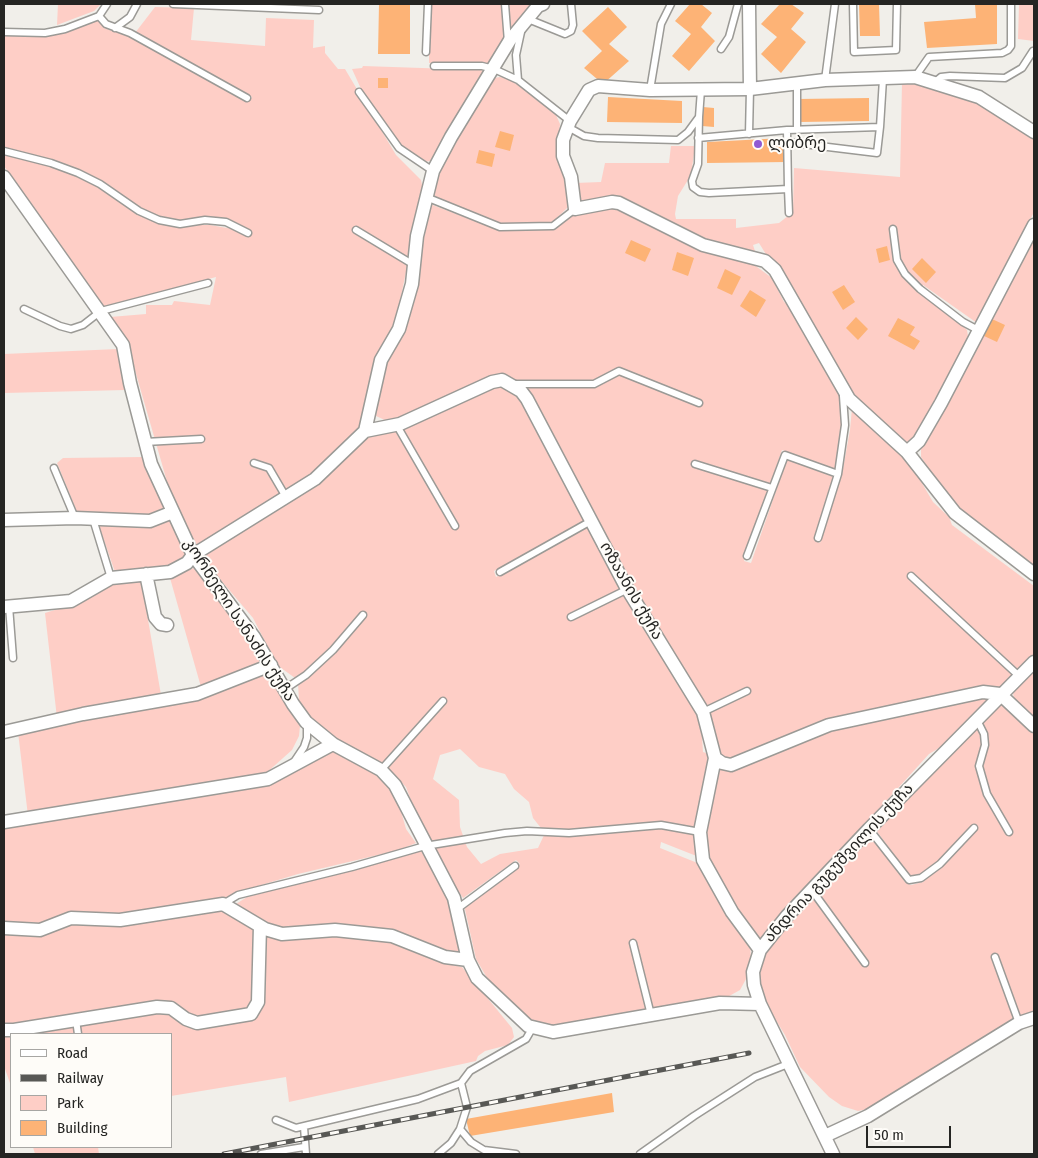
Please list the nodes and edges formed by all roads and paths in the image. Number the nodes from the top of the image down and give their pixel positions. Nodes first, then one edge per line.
1 (107, 4) edge
2 (137, 4) edge
3 (173, 4) edge
4 (428, 4) edge
5 (505, 4) edge
6 (543, 4) edge
7 (570, 4) edge
8 (672, 4) edge
9 (738, 4) edge
10 (749, 4) edge
11 (835, 4) edge
12 (853, 4) edge
13 (897, 4) edge
14 (1011, 4) edge
15 (236, 5) edge
16 (319, 10) dead end
17 (99, 16) junction
18 (525, 22) junction
19 (115, 28) junction
20 (4, 32) edge
21 (508, 43) junction
22 (721, 49) dead end
23 (1033, 51) dead end
24 (426, 52) dead end
25 (434, 66) dead end
26 (494, 69) junction
27 (915, 77) junction
28 (882, 79) junction
29 (518, 80) junction
30 (825, 80) junction
31 (934, 83) junction
32 (797, 84) junction
33 (750, 89) junction
34 (650, 90) junction
35 (701, 90) junction
36 (359, 92) dead end
37 (247, 98) dead end
38 (699, 117) junction
39 (569, 124) junction
40 (880, 127) junction
41 (787, 130) junction
42 (797, 130) junction
43 (1034, 132) edge
44 (750, 134) junction
45 (698, 138) junction
46 (787, 142) junction
47 (4, 151) edge
48 (433, 170) junction
49 (4, 177) edge
50 (788, 189) junction
51 (426, 197) junction
52 (575, 209) junction
53 (789, 213) dead end
54 (1034, 225) edge
55 (893, 229) dead end
56 (356, 230) dead end
57 (248, 233) dead end
58 (414, 265) junction
59 (208, 284) dead end
60 (24, 309) dead end
61 (101, 311) junction
62 (980, 331) junction
63 (511, 384) junction
64 (843, 388) junction
65 (698, 403) dead end
66 (396, 424) junction
67 (365, 431) junction
68 (201, 439) dead end
69 (145, 442) junction
70 (907, 452) junction
71 (254, 463) dead end
72 (695, 464) dead end
73 (54, 468) dead end
74 (838, 474) junction
75 (772, 488) junction
76 (286, 497) junction
77 (173, 512) junction
78 (75, 518) junction
79 (93, 519) junction
80 (4, 520) edge
81 (592, 521) junction
82 (455, 526) dead end
83 (818, 538) dead end
84 (193, 555) junction
85 (748, 556) dead end
86 (500, 572) dead end
87 (146, 574) junction
88 (1034, 574) edge
89 (911, 576) dead end
90 (111, 578) junction
91 (628, 589) junction
92 (6, 607) edge
93 (364, 615) dead end
94 (572, 617) dead end
95 (167, 625) dead end
96 (13, 658) dead end
97 (1034, 662) edge
98 (271, 665) junction
99 (1019, 676) junction
100 (285, 689) junction
101 (747, 692) dead end
102 (1000, 694) junction
103 (443, 701) dead end
104 (703, 712) junction
105 (976, 719) junction
106 (306, 722) junction
107 (1034, 726) edge
108 (4, 732) edge
109 (333, 744) junction
110 (715, 758) junction
111 (287, 770) junction
112 (381, 770) junction
113 (4, 822) edge
114 (974, 828) dead end
115 (869, 829) junction
116 (700, 832) junction
117 (1008, 832) dead end
118 (425, 846) junction
119 (515, 866) dead end
120 (811, 889) junction
121 (223, 904) junction
122 (457, 909) junction
123 (260, 926) junction
124 (4, 928) edge
125 (633, 943) dead end
126 (760, 950) junction
127 (996, 957) dead end
128 (468, 960) junction
129 (864, 963) dead end
130 (760, 1004) junction
131 (651, 1016) junction
132 (76, 1018) junction
133 (1034, 1018) edge
134 (1019, 1023) junction
135 (533, 1027) junction
136 (4, 1030) edge
137 (78, 1033) edge
138 (788, 1064) junction
139 (461, 1083) junction
140 (276, 1120) dead end
141 (304, 1127) junction
142 (460, 1128) junction
143 (825, 1136) junction
144 (304, 1147) junction
145 (261, 1154) edge
146 (306, 1154) edge
147 (438, 1154) edge
148 (516, 1154) edge
149 (640, 1154) edge
150 (833, 1154) edge

1 - 17 lane
2 - 19 lane
3 - 15 lane
4 - 24 lane
5 - 21 lane
6 - 18 street
7 - 18 lane
8 - 34 lane
9 - 22 lane
10 - 33 street
11 - 30 lane
12 - 13 lane
14 - 27 lane
15 - 16 lane
17 - 19 lane
17 - 20 lane
18 - 21 street
18 - 29 lane
19 - 37 lane
21 - 26 street
23 - 31 lane
25 - 26 lane
26 - 29 lane
26 - 48 street
27 - 28 street
27 - 31 street
28 - 30 street
28 - 40 lane
29 - 39 lane
30 - 32 street
31 - 43 street
32 - 33 street
32 - 42 lane
33 - 35 street
33 - 44 lane
34 - 35 street
34 - 39 street
35 - 38 lane
36 - 48 lane
38 - 39 lane
38 - 45 lane
39 - 52 street
40 - 42 lane
40 - 46 lane
41 - 42 lane
41 - 44 lane
41 - 46 lane
44 - 45 lane
45 - 50 lane
46 - 50 lane
47 - 57 lane
48 - 51 street
49 - 61 street, კორნელი სანაძის ქუჩა
50 - 53 lane
51 - 52 lane
51 - 58 street
52 - 64 street
54 - 62 street
55 - 62 lane
56 - 58 lane
58 - 67 street
59 - 61 lane
60 - 61 lane
61 - 69 street, კორნელი სანაძის ქუჩა
62 - 70 street
63 - 65 lane
63 - 66 street
63 - 81 street, ოზაანის ქუჩა
64 - 70 street
64 - 74 lane
66 - 67 street
66 - 82 lane
67 - 76 street
68 - 69 lane
69 - 77 street, კორნელი სანაძის ქუჩა
70 - 88 street
71 - 76 lane
72 - 75 lane
73 - 78 lane
74 - 75 lane
74 - 83 lane
75 - 85 lane
76 - 84 street
77 - 79 street
77 - 84 street, კორნელი სანაძის ქუჩა
78 - 79 street
78 - 80 street
79 - 90 lane
81 - 86 lane
81 - 91 street, ოზაანის ქუჩა
84 - 87 street
84 - 98 street, კორნელი სანაძის ქუჩა
87 - 90 street
87 - 95 street
89 - 99 lane
90 - 92 street
91 - 94 lane
91 - 104 street, ოზაანის ქუჩა
92 - 96 lane
93 - 100 lane
97 - 99 street, ანდრია გუგუშვილის ქუჩა
98 - 100 street, კორნელი სანაძის ქუჩა
98 - 108 street
99 - 102 street, ანდრია გუგუშვილის ქუჩა
100 - 106 street, კორნელი სანაძის ქუჩა
101 - 104 lane
102 - 105 street, ანდრია გუგუშვილის ქუჩა
102 - 107 street
102 - 110 street
103 - 112 lane
104 - 110 street, ოზაანის ქუჩა
105 - 115 street, ანდრია გუგუშვილის ქუჩა
105 - 117 lane
106 - 109 street, კორნელი სანაძის ქუჩა
106 - 111 lane
109 - 111 street
109 - 112 street, კორნელი სანაძის ქუჩა
110 - 116 street, ოზაანის ქუჩა
111 - 113 street
112 - 118 street, კორნელი სანაძის ქუჩა
114 - 115 lane
115 - 120 street, ანდრია გუგუშვილის ქუჩა
116 - 118 lane
116 - 126 street, ოზაანის ქუჩა
118 - 121 lane
118 - 122 street, კორნელი სანაძის ქუჩა
119 - 122 lane
120 - 126 street, ანდრია გუგუშვილის ქუჩა
120 - 129 lane
121 - 123 street
121 - 124 street
122 - 128 street, კორნელი სანაძის ქუჩა
123 - 128 street
123 - 132 street
125 - 131 lane
126 - 130 street, ანდრია გუგუშვილის ქუჩა
127 - 134 lane
128 - 135 street, კორნელი სანაძის ქუჩა
130 - 131 street, კორნელი სანაძის ქუჩა
130 - 138 street, ანდრია გუგუშვილის ქუჩა
131 - 135 street, კორნელი სანაძის ქუჩა
132 - 136 street
132 - 137 lane
133 - 134 street
134 - 143 street
135 - 139 lane
138 - 143 street, ანდრია გუგუშვილის ქუჩა
138 - 149 lane
139 - 141 lane
139 - 142 lane
140 - 141 lane
141 - 144 lane
142 - 147 lane
142 - 148 lane
143 - 150 street, ანდრია გუგუშვილის ქუჩა
144 - 145 lane
144 - 146 lane

